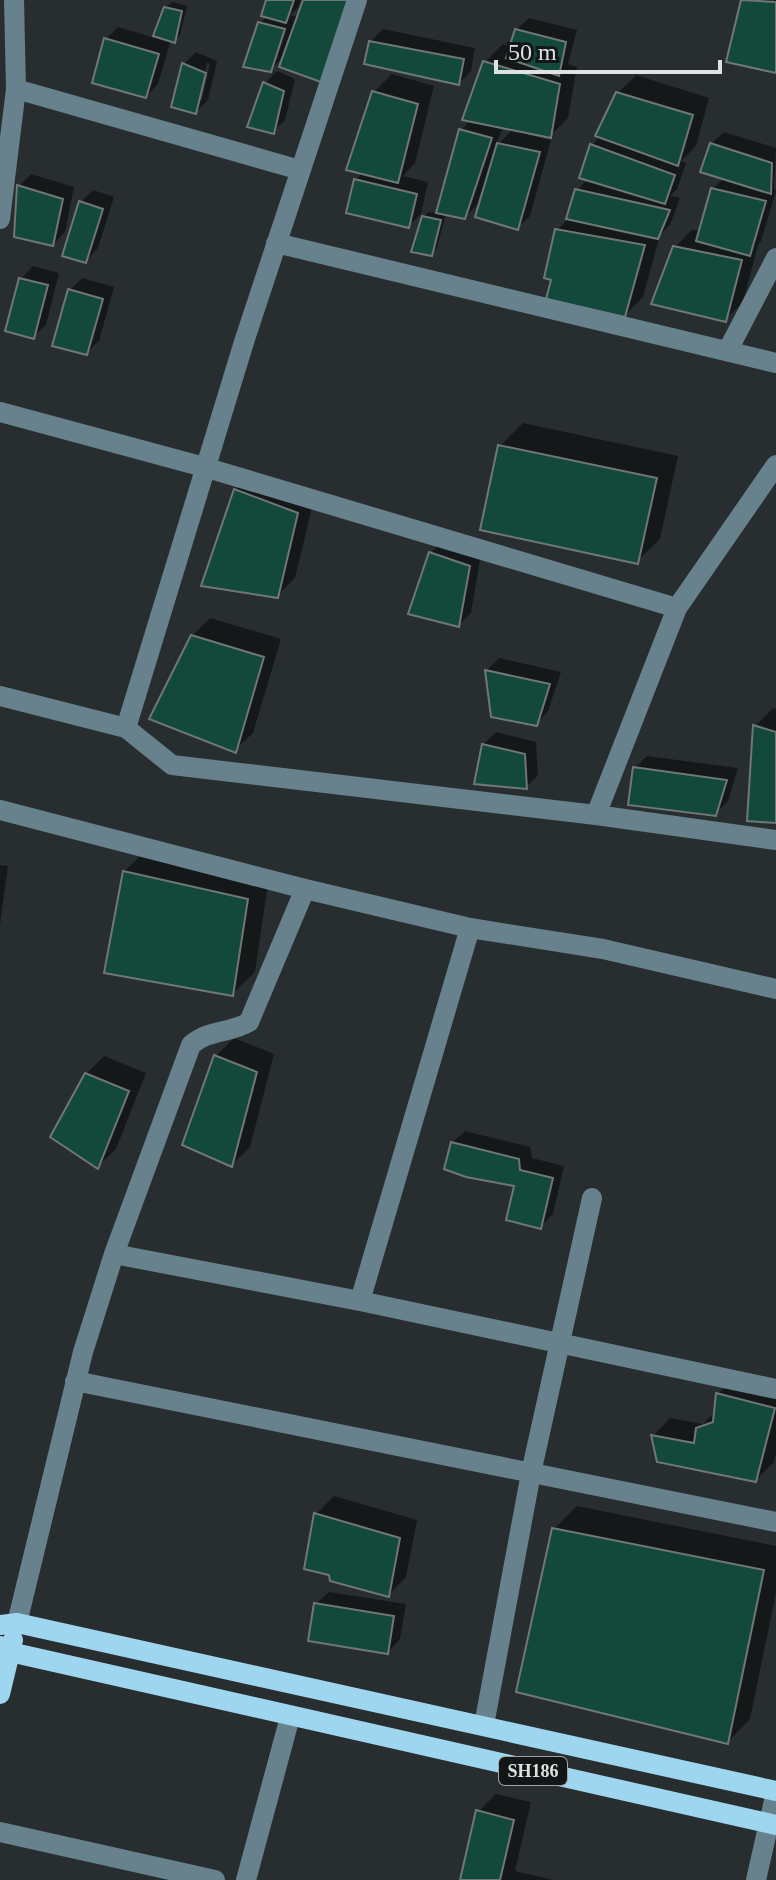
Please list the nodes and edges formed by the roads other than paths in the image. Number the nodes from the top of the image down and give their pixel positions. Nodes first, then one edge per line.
1 (14, 0) edge
2 (357, 0) edge
3 (16, 89) junction
4 (300, 170) junction
5 (0, 219) edge
6 (276, 243) junction
7 (776, 258) edge
8 (728, 350) junction
9 (776, 363) edge
10 (0, 412) edge
11 (776, 465) edge
12 (204, 467) junction
13 (677, 608) junction
14 (0, 696) edge
15 (126, 728) junction
16 (0, 810) edge
17 (596, 815) junction
18 (776, 840) edge
19 (305, 889) junction
20 (470, 928) junction
21 (776, 989) edge
22 (592, 1198) dead end
23 (114, 1254) junction
24 (360, 1301) junction
25 (561, 1343) junction
26 (75, 1381) junction
27 (776, 1389) edge
28 (531, 1473) junction
29 (776, 1522) edge
30 (8, 1624) edge
31 (5, 1649) edge
32 (0, 1694) edge
33 (290, 1717) junction
34 (484, 1725) junction
35 (776, 1792) edge
36 (772, 1824) edge
37 (0, 1832) edge
38 (215, 1880) edge
39 (246, 1880) edge
40 (756, 1880) edge

1 - 3 street
2 - 4 street
3 - 4 street
3 - 5 street
4 - 6 street
6 - 8 street
6 - 12 street
7 - 8 street
8 - 9 street
10 - 12 street
11 - 13 street
12 - 13 street
12 - 15 street
13 - 17 street
14 - 15 street
15 - 17 street
16 - 19 street
17 - 18 street
19 - 20 street
19 - 23 street
20 - 21 street
20 - 24 street
22 - 25 street
23 - 24 street
23 - 26 street
24 - 25 street
25 - 27 street
25 - 28 street
26 - 28 street
26 - 30 street
28 - 29 street
28 - 34 street
30 - 31 main road
30 - 34 main road
31 - 32 main road
31 - 33 main road, SH186
33 - 36 main road, SH186
33 - 39 street
34 - 35 main road
35 - 36 street
36 - 40 street
37 - 38 street

